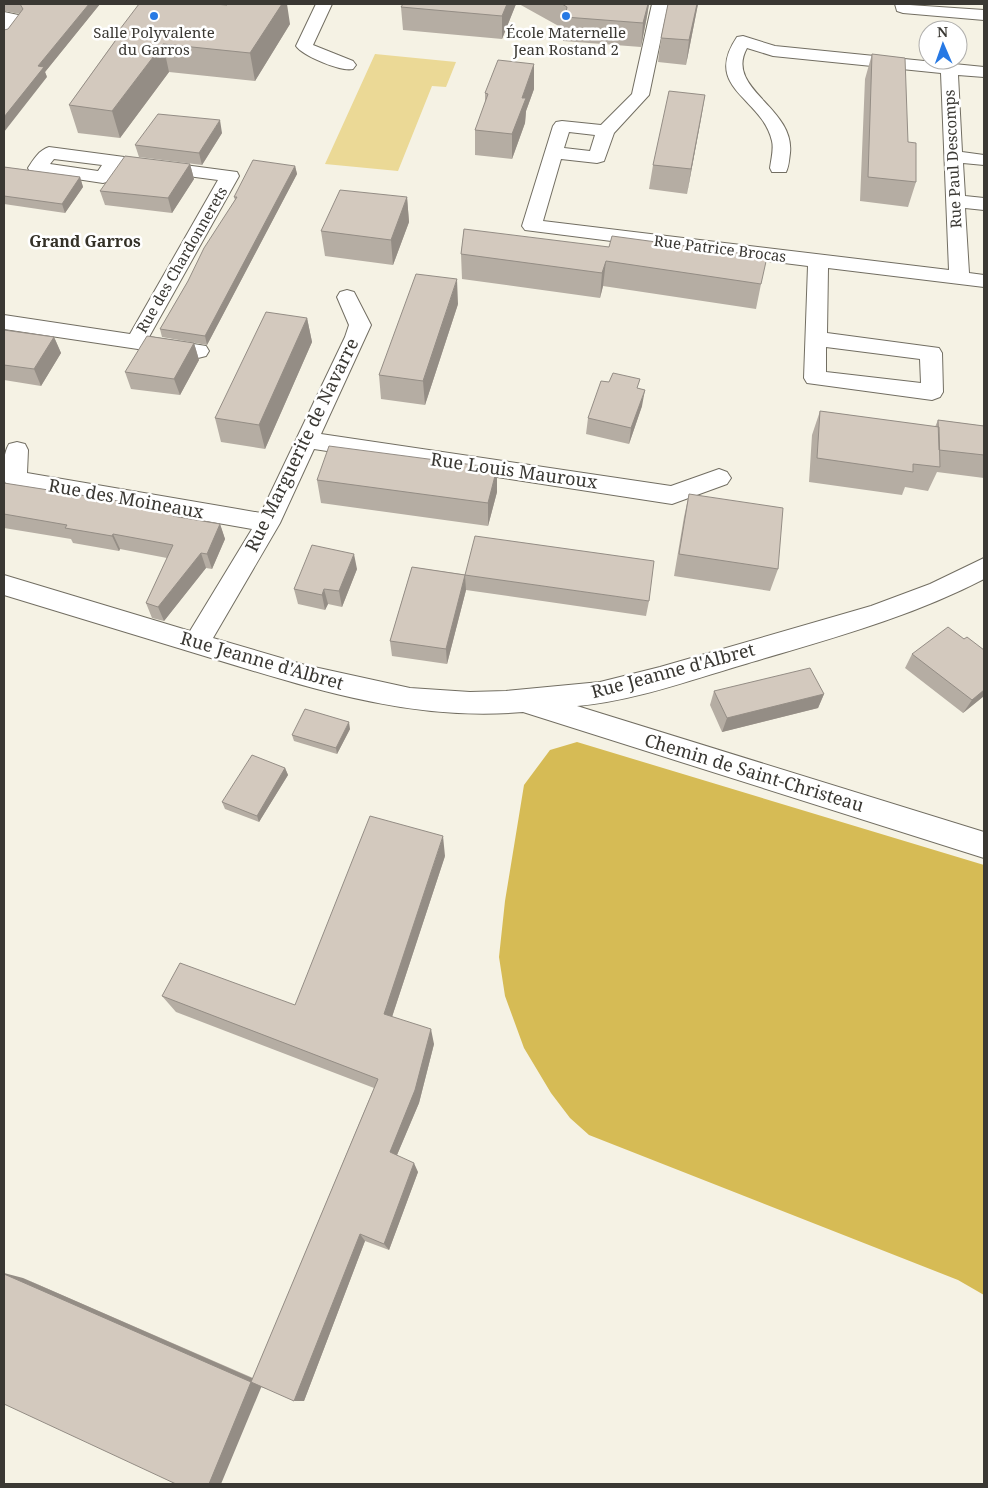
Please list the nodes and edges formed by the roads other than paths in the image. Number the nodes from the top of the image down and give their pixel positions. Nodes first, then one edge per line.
1 (324, 4) edge
2 (660, 4) edge
3 (903, 4) edge
4 (984, 15) edge
5 (4, 18) edge
6 (4, 34) edge
7 (347, 64) dead end
8 (918, 66) edge
9 (949, 70) edge
10 (961, 70) edge
11 (984, 72) edge
12 (605, 131) junction
13 (553, 152) junction
14 (953, 157) junction
15 (984, 160) edge
16 (114, 161) dead end
17 (779, 168) dead end
18 (955, 201) junction
19 (984, 204) edge
20 (818, 261) junction
21 (959, 278) junction
22 (984, 281) edge
23 (347, 297) dead end
24 (4, 322) edge
25 (817, 339) junction
26 (136, 341) junction
27 (198, 351) dead end
28 (307, 440) junction
29 (17, 450) dead end
30 (719, 478) dead end
31 (268, 523) junction
32 (984, 568) edge
33 (4, 585) edge
34 (196, 643) junction
35 (524, 702) junction
36 (984, 845) edge

1 - 7 street
2 - 12 street
3 - 4 street
5 - 6 street
8 - 17 street, Rue Paul Descomps
9 - 14 street, Rue Paul Descomps
10 - 11 street
12 - 13 street, Rue Patrice Brocas
12 - 13 street
13 - 20 street, Rue Patrice Brocas
14 - 15 street
14 - 18 street, Rue Paul Descomps
16 - 26 street, Rue des Chardonnerets
18 - 19 street
18 - 21 street, Rue Paul Descomps
20 - 21 street, Rue Patrice Brocas
20 - 25 street
21 - 22 street, Rue Patrice Brocas
23 - 28 street, Rue Marguerite de Navarre
24 - 26 street, Rue des Chardonnerets
25 - 25 street
26 - 27 street, Rue des Chardonnerets
28 - 30 street, Rue Louis Mauroux
28 - 31 street, Rue Marguerite de Navarre
29 - 31 street, Rue des Moineaux
31 - 34 street, Rue Marguerite de Navarre
32 - 35 street, Rue Jeanne d'Albret
33 - 34 street, Rue Jeanne d'Albret
34 - 35 street, Rue Jeanne d'Albret
35 - 36 street, Chemin de Saint-Christeau

